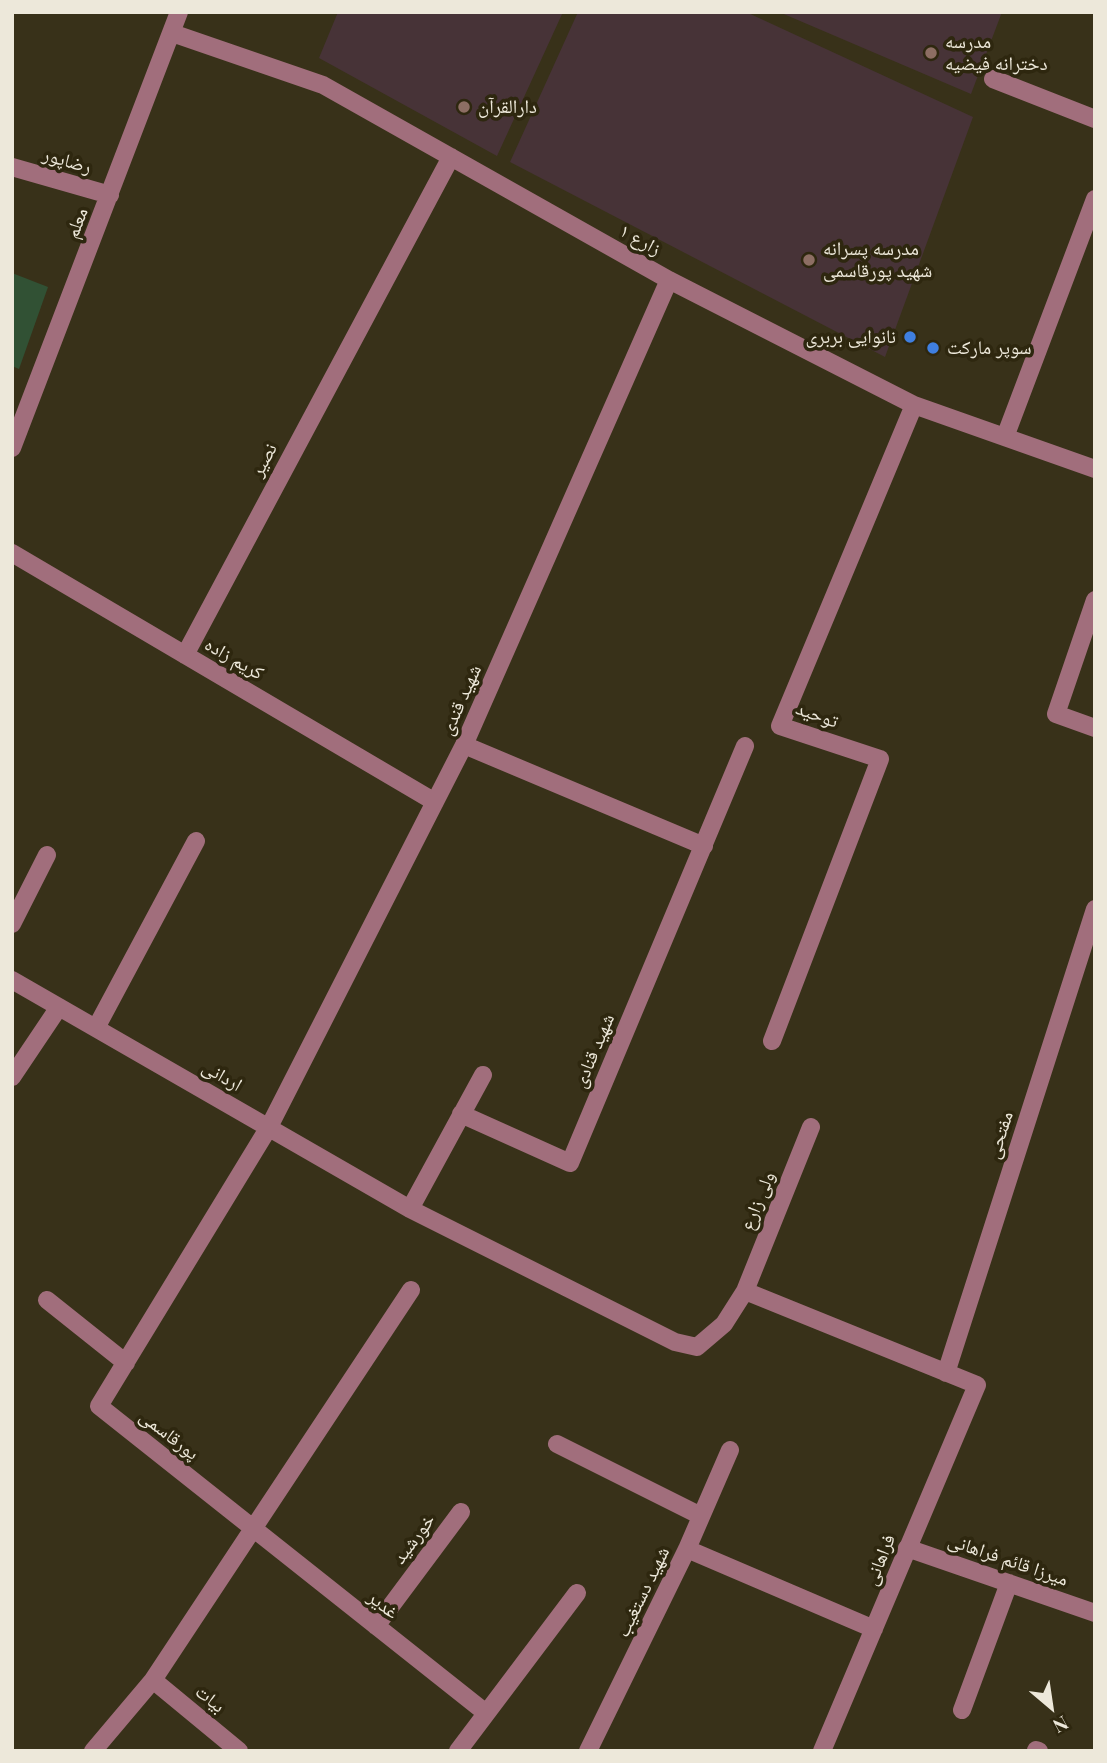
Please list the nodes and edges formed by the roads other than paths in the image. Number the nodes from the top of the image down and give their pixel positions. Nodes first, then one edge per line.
1 (179, 12) edge
2 (172, 33) junction
3 (993, 79) dead end
4 (1095, 120) edge
5 (451, 157) junction
6 (12, 167) edge
7 (110, 195) junction
8 (1095, 199) edge
9 (669, 280) junction
10 (914, 405) junction
11 (1005, 437) junction
12 (12, 448) edge
13 (1095, 469) edge
14 (12, 553) edge
15 (1095, 600) edge
16 (185, 655) junction
17 (1095, 728) edge
18 (464, 745) junction
19 (745, 746) dead end
20 (435, 802) junction
21 (196, 841) dead end
22 (704, 846) junction
23 (47, 855) dead end
24 (1095, 909) edge
25 (12, 924) edge
26 (12, 980) edge
27 (59, 1007) junction
28 (96, 1028) junction
29 (772, 1041) dead end
30 (483, 1075) dead end
31 (12, 1077) edge
32 (461, 1114) junction
33 (269, 1127) junction
34 (811, 1127) dead end
35 (410, 1209) junction
36 (411, 1290) dead end
37 (745, 1291) junction
38 (47, 1300) dead end
39 (126, 1363) junction
40 (946, 1373) junction
41 (558, 1444) dead end
42 (730, 1450) dead end
43 (461, 1512) dead end
44 (701, 1516) junction
45 (255, 1530) junction
46 (907, 1548) junction
47 (687, 1549) junction
48 (1009, 1583) junction
49 (577, 1593) dead end
50 (1095, 1613) edge
51 (376, 1626) junction
52 (874, 1629) junction
53 (153, 1680) junction
54 (962, 1710) dead end
55 (486, 1713) junction
56 (593, 1749) edge
57 (93, 1751) edge
58 (239, 1751) edge
59 (458, 1751) edge
60 (822, 1751) edge

1 - 2 street, معلم
2 - 5 street, زارع ۱
2 - 7 street, معلم
3 - 4 street
5 - 9 street, زارع ۱
5 - 16 street, نصیر
6 - 7 street, رضاپور
7 - 12 street, معلم
8 - 11 street
9 - 10 street, زارع ۱
9 - 18 street, شهید قندی
10 - 11 street, زارع ۱
10 - 29 street, توحید
11 - 13 street, زارع ۱
14 - 16 street, کریم زاده
15 - 17 street
16 - 20 street, کریم زاده
18 - 20 street, شهید قندی
18 - 22 street
19 - 22 street, شهید قنادی
20 - 33 street, شهید قندی
21 - 28 street
22 - 32 street, شهید قنادی
23 - 25 street
24 - 40 street, مفتحی
26 - 27 street, اردانی
27 - 28 street, اردانی
27 - 31 street
28 - 33 street, اردانی
30 - 32 street
32 - 35 street
33 - 35 street, اردانی
33 - 39 street, پورقاسمی
34 - 37 street, ولی زارع
35 - 37 street, ولی زارع
36 - 45 street
37 - 40 street
38 - 39 street
39 - 45 street, پورقاسمی
40 - 46 street, فراهانی
41 - 44 street
42 - 44 street, شهید دستغیب
43 - 51 street, خورشید
44 - 47 street, شهید دستغیب
45 - 51 street, غدیر
45 - 53 street
46 - 48 street, میرزا قائم فراهانی
46 - 52 street, فراهانی
47 - 52 street
47 - 56 street, شهید دستغیب
48 - 50 street, میرزا قائم فراهانی
48 - 54 street
49 - 55 street
51 - 55 street, غدیر
52 - 60 street, فراهانی
53 - 57 street
53 - 58 street, بیات
55 - 59 street

